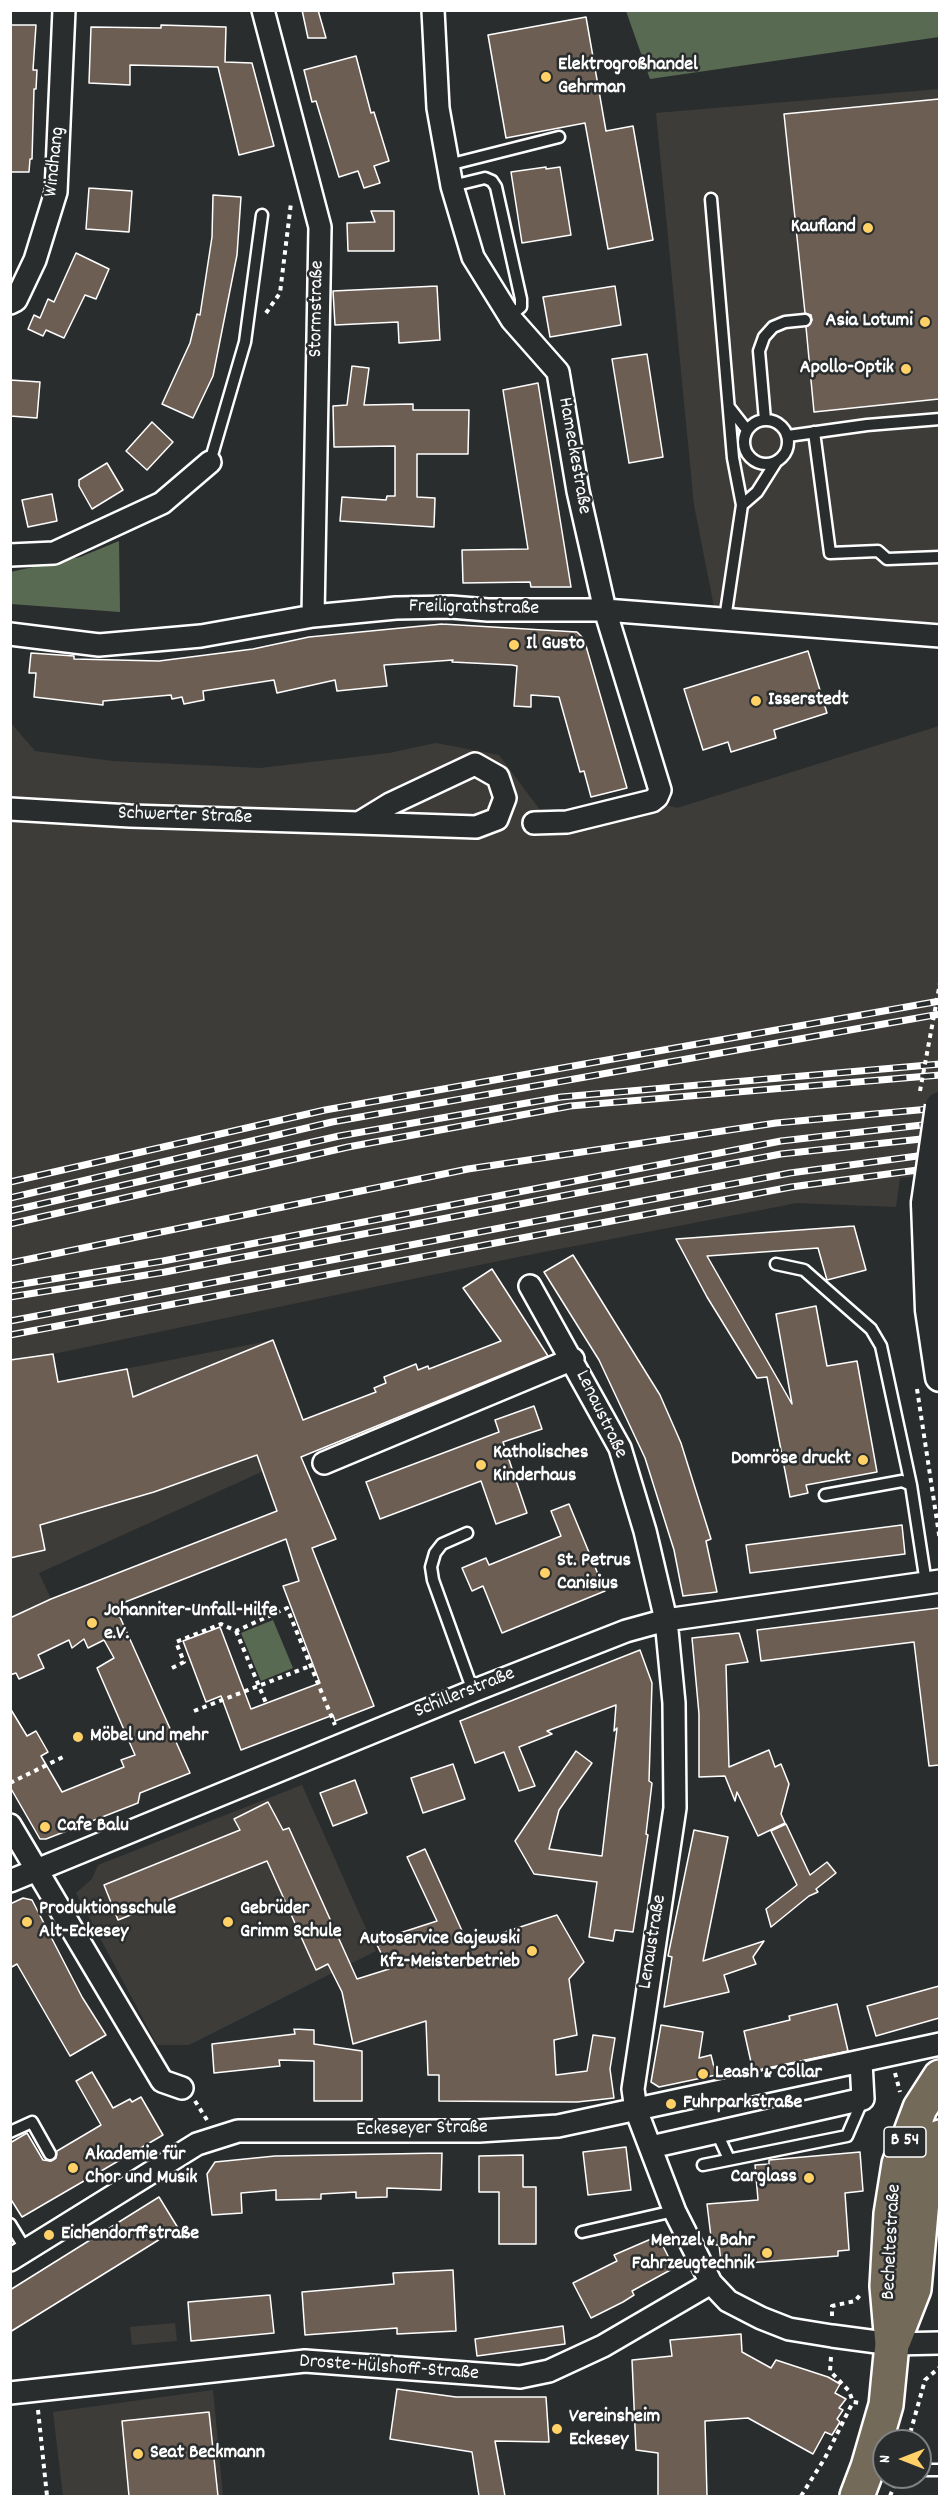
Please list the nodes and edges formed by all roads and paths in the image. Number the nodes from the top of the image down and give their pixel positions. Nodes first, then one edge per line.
1 (64, 10) edge
2 (263, 10) edge
3 (433, 10) edge
4 (559, 137) dead end
5 (448, 165) junction
6 (452, 186) junction
7 (292, 193) dead end
8 (711, 199) dead end
9 (262, 215) dead end
10 (10, 303) edge
11 (510, 316) junction
12 (805, 320) dead end
13 (245, 342) junction
14 (728, 406) junction
15 (939, 419) edge
16 (765, 420) junction
17 (747, 430) junction
18 (814, 432) junction
19 (788, 436) junction
20 (745, 450) junction
21 (733, 458) junction
22 (210, 462) joint
23 (776, 462) junction
24 (742, 505) junction
25 (10, 555) edge
26 (939, 557) edge
27 (605, 610) junction
28 (313, 616) junction
29 (725, 619) junction
30 (10, 634) edge
31 (939, 636) edge
32 (10, 809) edge
33 (359, 823) junction
34 (534, 823) dead end
35 (939, 1107) edge
36 (776, 1264) dead end
37 (530, 1286) dead end
38 (573, 1359) junction
39 (939, 1377) edge
40 (324, 1463) dead end
41 (910, 1485) junction
42 (825, 1495) dead end
43 (467, 1533) dead end
44 (933, 1582) edge
45 (666, 1620) junction
46 (236, 1630) junction
47 (310, 1666) junction
48 (172, 1668) dead end
49 (259, 1686) junction
50 (473, 1690) junction
51 (267, 1703) dead end
52 (194, 1711) dead end
53 (332, 1720) dead end
54 (65, 1756) dead end
55 (10, 1783) edge
56 (10, 1825) edge
57 (35, 1869) junction
58 (10, 1881) edge
59 (939, 2044) edge
60 (861, 2062) junction
61 (939, 2077) edge
62 (182, 2088) joint
63 (863, 2099) junction
64 (636, 2110) junction
65 (716, 2131) junction
66 (10, 2132) edge
67 (939, 2137) edge
68 (213, 2138) junction
69 (651, 2147) junction
70 (50, 2154) dead end
71 (729, 2160) junction
72 (703, 2165) dead end
73 (675, 2211) junction
74 (10, 2224) edge
75 (582, 2232) dead end
76 (18, 2255) edge
77 (711, 2283) junction
78 (939, 2343) edge
79 (892, 2344) junction
80 (939, 2367) edge
81 (36, 2391) junction
82 (10, 2393) edge
83 (854, 2402) dead end
84 (883, 2429) edge
85 (911, 2429) edge
86 (47, 2496) edge
87 (801, 2496) edge

1 - 10 street, Windhang
2 - 28 street, Stormstraße
3 - 5 street, Hameckestraße
4 - 5 lane
5 - 6 street, Hameckestraße
6 - 11 street, Hameckestraße
6 - 11 lane
7 - 13 path
8 - 14 lane
9 - 13 lane
11 - 27 street, Hameckestraße
12 - 16 lane
13 - 22 lane
14 - 17 lane
14 - 21 lane
15 - 18 lane
16 - 17 lane
16 - 19 lane
17 - 20 lane
18 - 19 lane
18 - 26 lane
19 - 23 lane
20 - 21 lane
20 - 23 lane
21 - 24 lane
22 - 25 street
23 - 24 lane
24 - 29 lane
27 - 28 street, Freiligrathstraße
27 - 29 street, Freiligrathstraße
27 - 34 street, Hameckestraße
28 - 30 street, Freiligrathstraße
29 - 31 street, Freiligrathstraße
32 - 33 street, Schwerter Straße
33 - 33 street, Schwerter Straße
35 - 39 main road, bridge
36 - 41 lane
37 - 38 street, Lenaustraße
38 - 40 street, Lenaustraße
38 - 45 street, Lenaustraße
41 - 42 lane
41 - 44 lane
43 - 50 lane
44 - 45 street, Schillerstraße
45 - 50 street, Schillerstraße
45 - 64 street, Lenaustraße
46 - 47 path
46 - 48 path
46 - 49 path
47 - 49 path
47 - 53 path
49 - 51 path
49 - 52 path
50 - 57 street, Schillerstraße
54 - 55 path
56 - 57 street
57 - 58 street, Schillerstraße
57 - 62 street
59 - 60 street, Eckeseyer Straße
60 - 63 street
60 - 64 street, Eckeseyer Straße
61 - 79 main road, Becheltestraße / B 54
62 - 68 path
63 - 65 street
63 - 71 lane
64 - 68 street, Eckeseyer Straße
64 - 69 street, Lenaustraße
65 - 69 street
65 - 71 lane
66 - 70 lane
67 - 79 main road, Becheltestraße / B 54
68 - 76 street, Eckeseyer Straße
69 - 73 street, Lenaustraße
71 - 72 lane
73 - 75 lane
73 - 77 street, Lenaustraße
74 - 76 lane
77 - 79 street, Lenaustraße
77 - 81 street, Droste-Hülshoff-Straße
78 - 79 street, Lenaustraße
79 - 84 main road, Becheltestraße / B 54
80 - 85 path
81 - 82 street, Droste-Hülshoff-Straße
81 - 86 path
83 - 87 path

